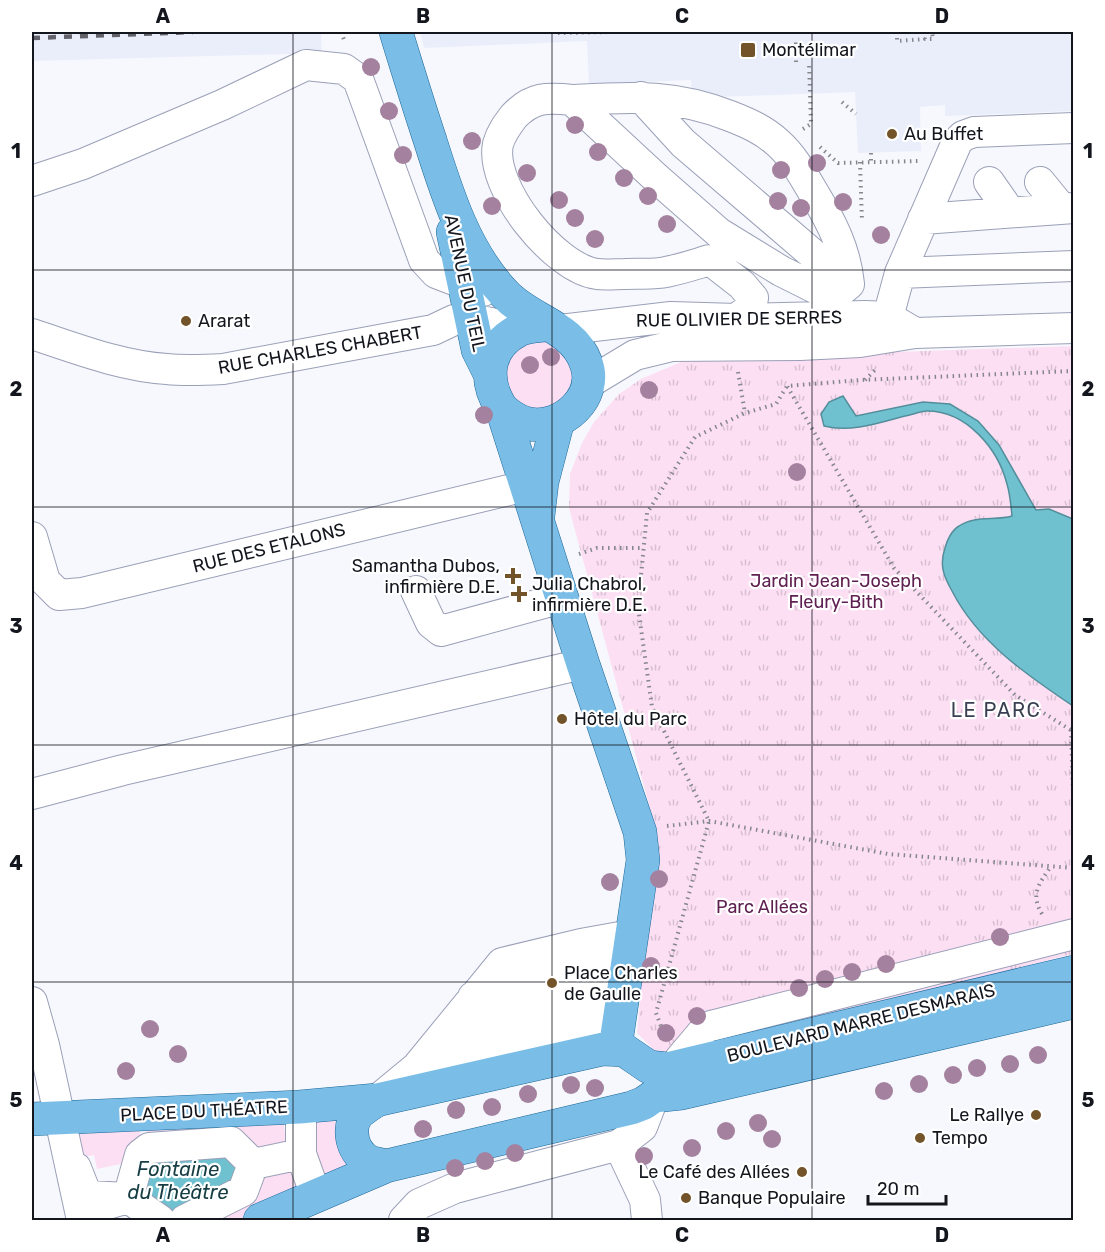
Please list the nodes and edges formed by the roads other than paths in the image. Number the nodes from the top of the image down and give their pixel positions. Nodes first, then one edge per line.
1 (396, 32) edge
2 (641, 97) junction
3 (572, 100) junction
4 (1074, 128) edge
5 (32, 181) edge
6 (446, 192) junction
7 (1029, 197) edge
8 (923, 219) junction
9 (715, 247) junction
10 (1074, 266) edge
11 (900, 273) junction
12 (464, 282) junction
13 (505, 295) junction
14 (832, 307) junction
15 (888, 317) junction
16 (737, 319) junction
17 (542, 328) junction
18 (1074, 328) edge
19 (915, 333) junction
20 (32, 334) edge
21 (800, 345) junction
22 (479, 347) junction
23 (587, 384) junction
24 (502, 409) junction
25 (558, 421) junction
26 (534, 483) junction
27 (32, 537) edge
28 (416, 591) dead end
29 (562, 598) junction
30 (583, 664) junction
31 (32, 795) edge
32 (1074, 934) edge
33 (1074, 972) edge
34 (623, 991) junction
35 (32, 1002) edge
36 (1074, 1002) edge
37 (445, 1033) junction
38 (417, 1067) junction
39 (663, 1074) junction
40 (377, 1100) junction
41 (301, 1121) dead end
42 (52, 1123) edge
43 (620, 1145) junction
44 (301, 1154) junction
45 (399, 1163) junction
46 (253, 1164) junction
47 (455, 1188) junction
48 (316, 1196) junction
49 (128, 1198) junction
50 (82, 1221) edge
51 (89, 1221) edge
52 (160, 1221) edge
53 (185, 1221) edge
54 (260, 1221) edge
55 (404, 1221) edge
56 (647, 1221) edge

1 - 6 main road, AVENUE DU TEIL
2 - 3 street
2 - 14 street
2 - 14 street
3 - 9 street
3 - 9 street
4 - 8 street
5 - 12 street
6 - 12 main road, AVENUE DU TEIL
6 - 13 main road, AVENUE DU TEIL
7 - 8 street
8 - 11 street
9 - 14 street
9 - 16 street
10 - 11 street
11 - 15 street
12 - 13 street
12 - 22 main road, AVENUE DU TEIL
13 - 17 main road, AVENUE DU TEIL
14 - 15 street, RUE OLIVIER DE SERRES
14 - 16 street, RUE OLIVIER DE SERRES
14 - 21 street
15 - 19 street
16 - 17 street, RUE OLIVIER DE SERRES
17 - 22 street, RUE CHARLES CHABERT
17 - 22 main road
17 - 23 main road, AVENUE DU TEIL
18 - 19 street, RUE OLIVIER DE SERRES
19 - 21 street, RUE OLIVIER DE SERRES
20 - 22 street, RUE CHARLES CHABERT
21 - 23 street, RUE OLIVIER DE SERRES
22 - 24 main road, AVENUE DU TEIL
23 - 25 main road
24 - 25 main road
24 - 26 main road, AVENUE DU TEIL
25 - 26 main road
26 - 27 street, RUE DES ETALONS
26 - 29 main road, AVENUE DU TEIL
28 - 29 street
29 - 30 main road, AVENUE DU TEIL
30 - 31 street
30 - 34 main road, AVENUE DU TEIL
32 - 39 street
33 - 39 main road, BOULEVARD MARRE DESMARAIS
34 - 37 street
34 - 37 street
34 - 38 street
34 - 39 main road
34 - 40 main road
35 - 42 street
36 - 39 main road, BOULEVARD MARRE DESMARAIS
37 - 38 street
38 - 40 street
39 - 43 street
39 - 45 main road, BOULEVARD MARRE DESMARAIS
40 - 42 main road, PLACE DU THÉATRE
40 - 45 main road
41 - 44 street
42 - 49 street
42 - 50 street
43 - 47 street
43 - 56 street
44 - 46 street
44 - 48 street
45 - 47 street
45 - 48 main road, BOULEVARD MARRE DESMARAIS
46 - 49 street
46 - 53 street
47 - 55 street
48 - 54 main road, BOULEVARD MARRE DESMARAIS
49 - 51 street
49 - 52 street

